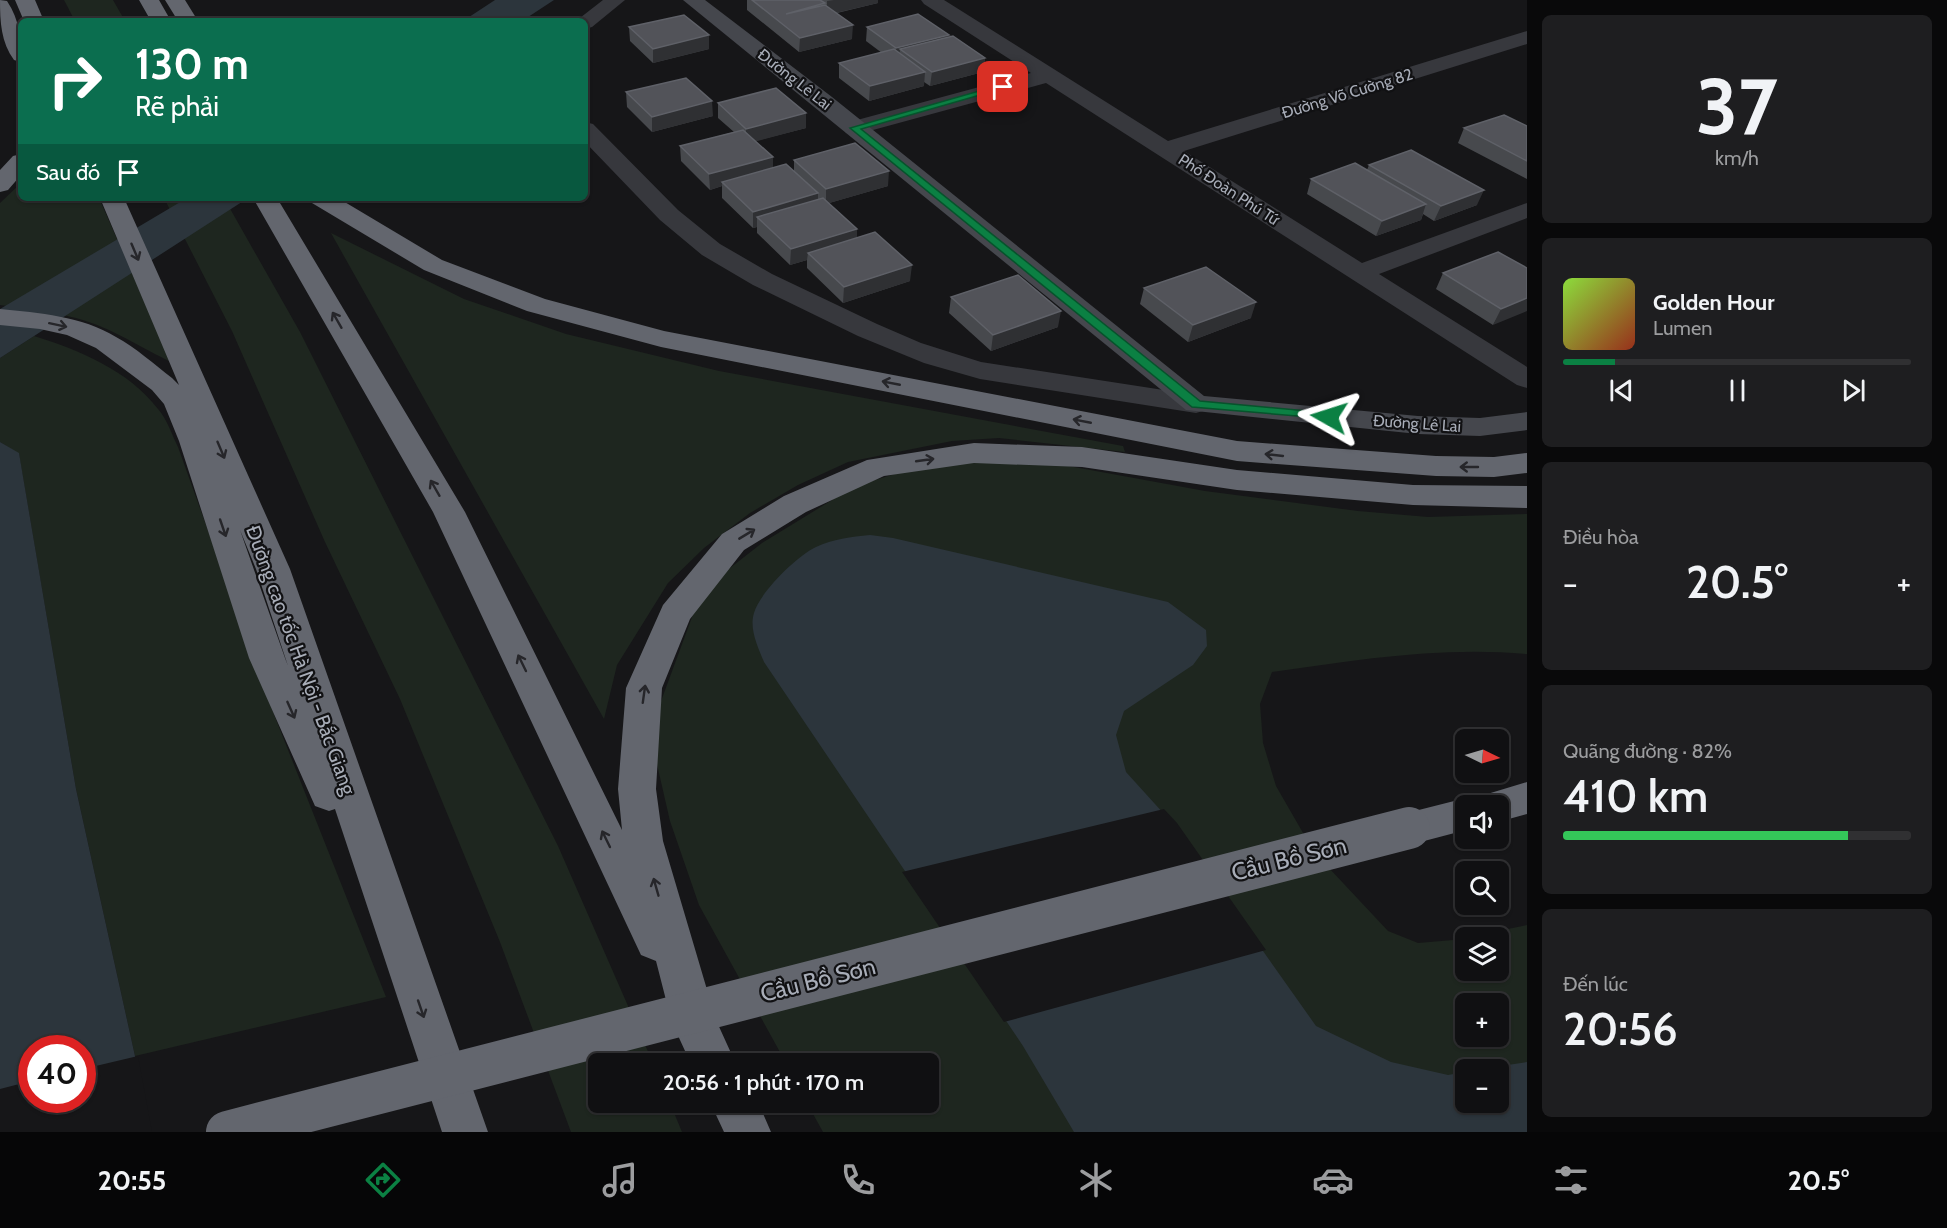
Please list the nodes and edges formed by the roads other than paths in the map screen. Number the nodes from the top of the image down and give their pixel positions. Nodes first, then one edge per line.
1 (25, 0) edge
2 (149, 0) edge
3 (175, 0) edge
4 (615, 0) edge
5 (693, 0) edge
6 (947, 4) edge
7 (0, 5) edge
8 (33, 18) edge
9 (159, 18) edge
10 (186, 18) edge
11 (588, 21) edge
12 (1527, 37) edge
13 (18, 49) edge
14 (1046, 76) junction
15 (854, 128) junction
16 (588, 132) edge
17 (1166, 149) junction
18 (18, 164) edge
19 (0, 185) edge
20 (113, 201) edge
21 (267, 201) edge
22 (326, 201) edge
23 (1527, 210) edge
24 (1360, 272) junction
25 (0, 317) edge
26 (1527, 379) edge
27 (1196, 404) junction
28 (1527, 421) edge
29 (1527, 463) edge
30 (1527, 497) edge
31 (1527, 798) edge
32 (1509, 803) edge
33 (1455, 817) edge
34 (408, 971) junction
35 (695, 1024) junction
36 (709, 1053) edge
37 (738, 1113) edge
38 (227, 1132) edge
39 (465, 1132) edge
40 (748, 1132) edge

1 - 8 highway
2 - 9 highway
3 - 10 highway
4 - 11 street
5 - 15 street, Đường Lê Lai
6 - 14 street, Phố Đoàn Phú Tứ
7 - 13 highway
12 - 17 street, Đường Võ Cường 82
14 - 15 street
14 - 17 street, Phố Đoàn Phú Tứ
15 - 27 street, Đường Lê Lai
16 - 27 street
17 - 24 street, Phố Đoàn Phú Tứ
18 - 19 highway
20 -> 34 highway, Đường cao tốc Hà Nội - Bắc Giang
35 -> 21 highway
29 -> 22 highway
23 - 24 street
24 - 26 street, Phố Đoàn Phú Tứ
25 -> 34 highway
27 - 28 street, Đường Lê Lai
35 -> 30 highway
31 - 32 highway
33 - 38 highway, Cầu Bồ Sơn, bridge
34 -> 39 highway, Đường cao tốc Hà Nội - Bắc Giang
35 - 36 highway
37 - 40 highway

